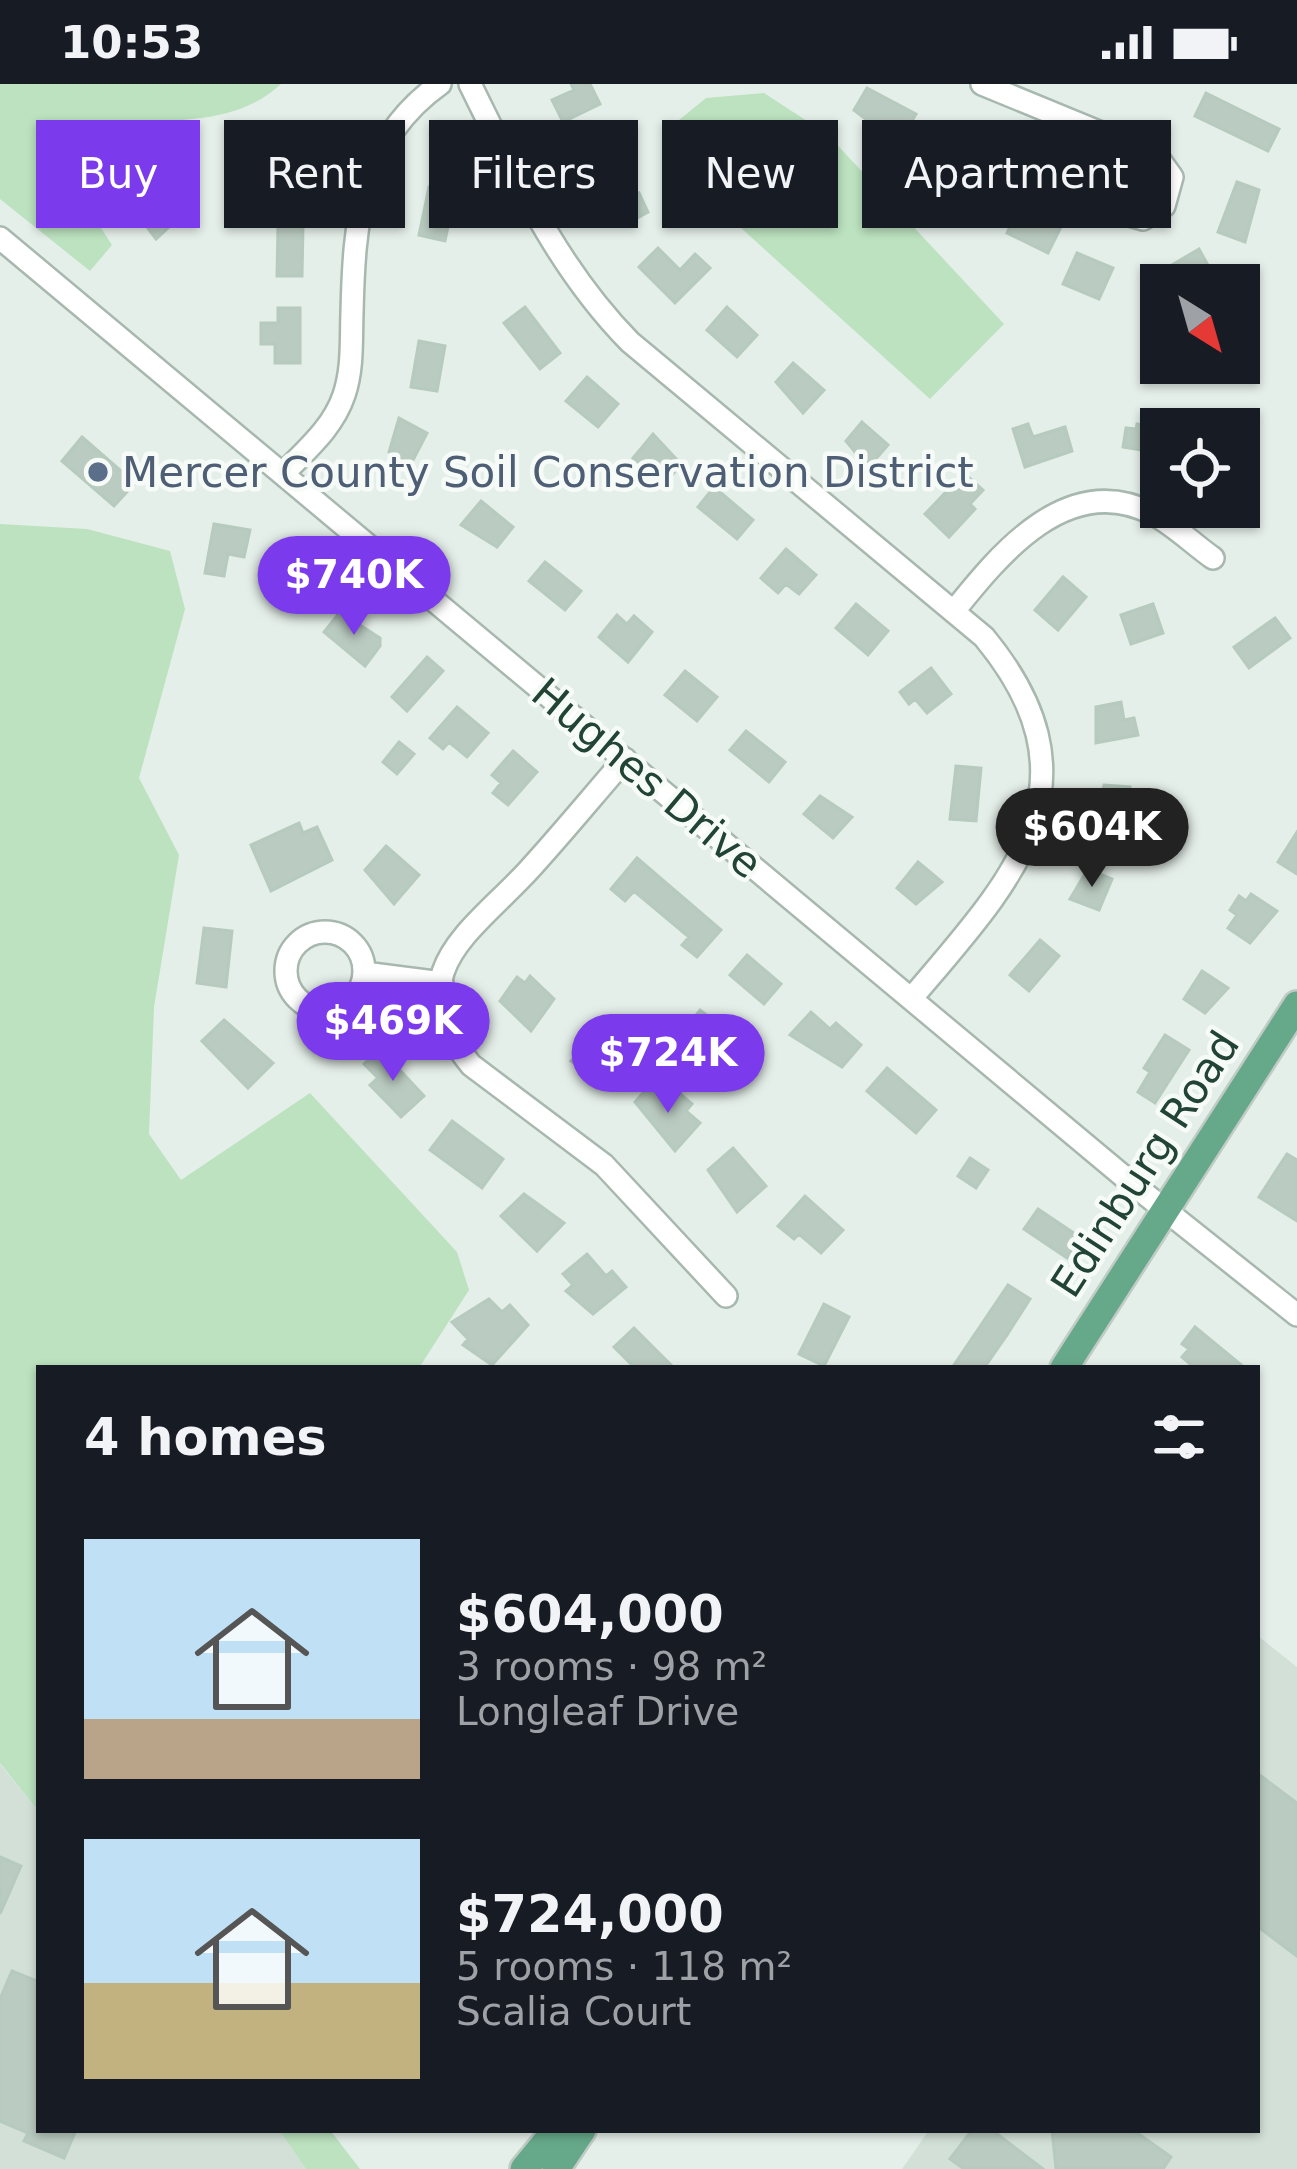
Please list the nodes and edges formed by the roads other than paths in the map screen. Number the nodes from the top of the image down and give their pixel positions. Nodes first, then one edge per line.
1 (440, 84) edge
2 (470, 84) edge
3 (982, 84) edge
4 (1062, 120) edge
5 (1078, 127) joint
6 (0, 238) edge
7 (283, 474) junction
8 (1213, 558) dead end
9 (954, 611) junction
10 (625, 760) junction
11 (364, 973) dead end
12 (442, 983) junction
13 (911, 999) junction
14 (1297, 1004) edge
15 (1167, 1210) junction
16 (725, 1296) dead end
17 (1297, 1316) edge
18 (1066, 1365) edge
19 (554, 2133) edge
20 (580, 2133) edge
21 (524, 2169) edge
22 (556, 2169) edge

1 - 7 street
2 - 9 street
3 - 4 street
5 - 5 street
6 - 7 street, Hughes Drive
7 - 10 street, Hughes Drive
8 - 9 street
9 - 13 street
10 - 12 street
10 - 13 street, Hughes Drive
11 - 12 street
12 - 16 street
13 - 15 street, Hughes Drive
14 - 15 main road, Edinburg Road
15 - 17 street, Hughes Drive
15 - 18 main road, Edinburg Road
19 - 21 main road
20 - 22 main road

